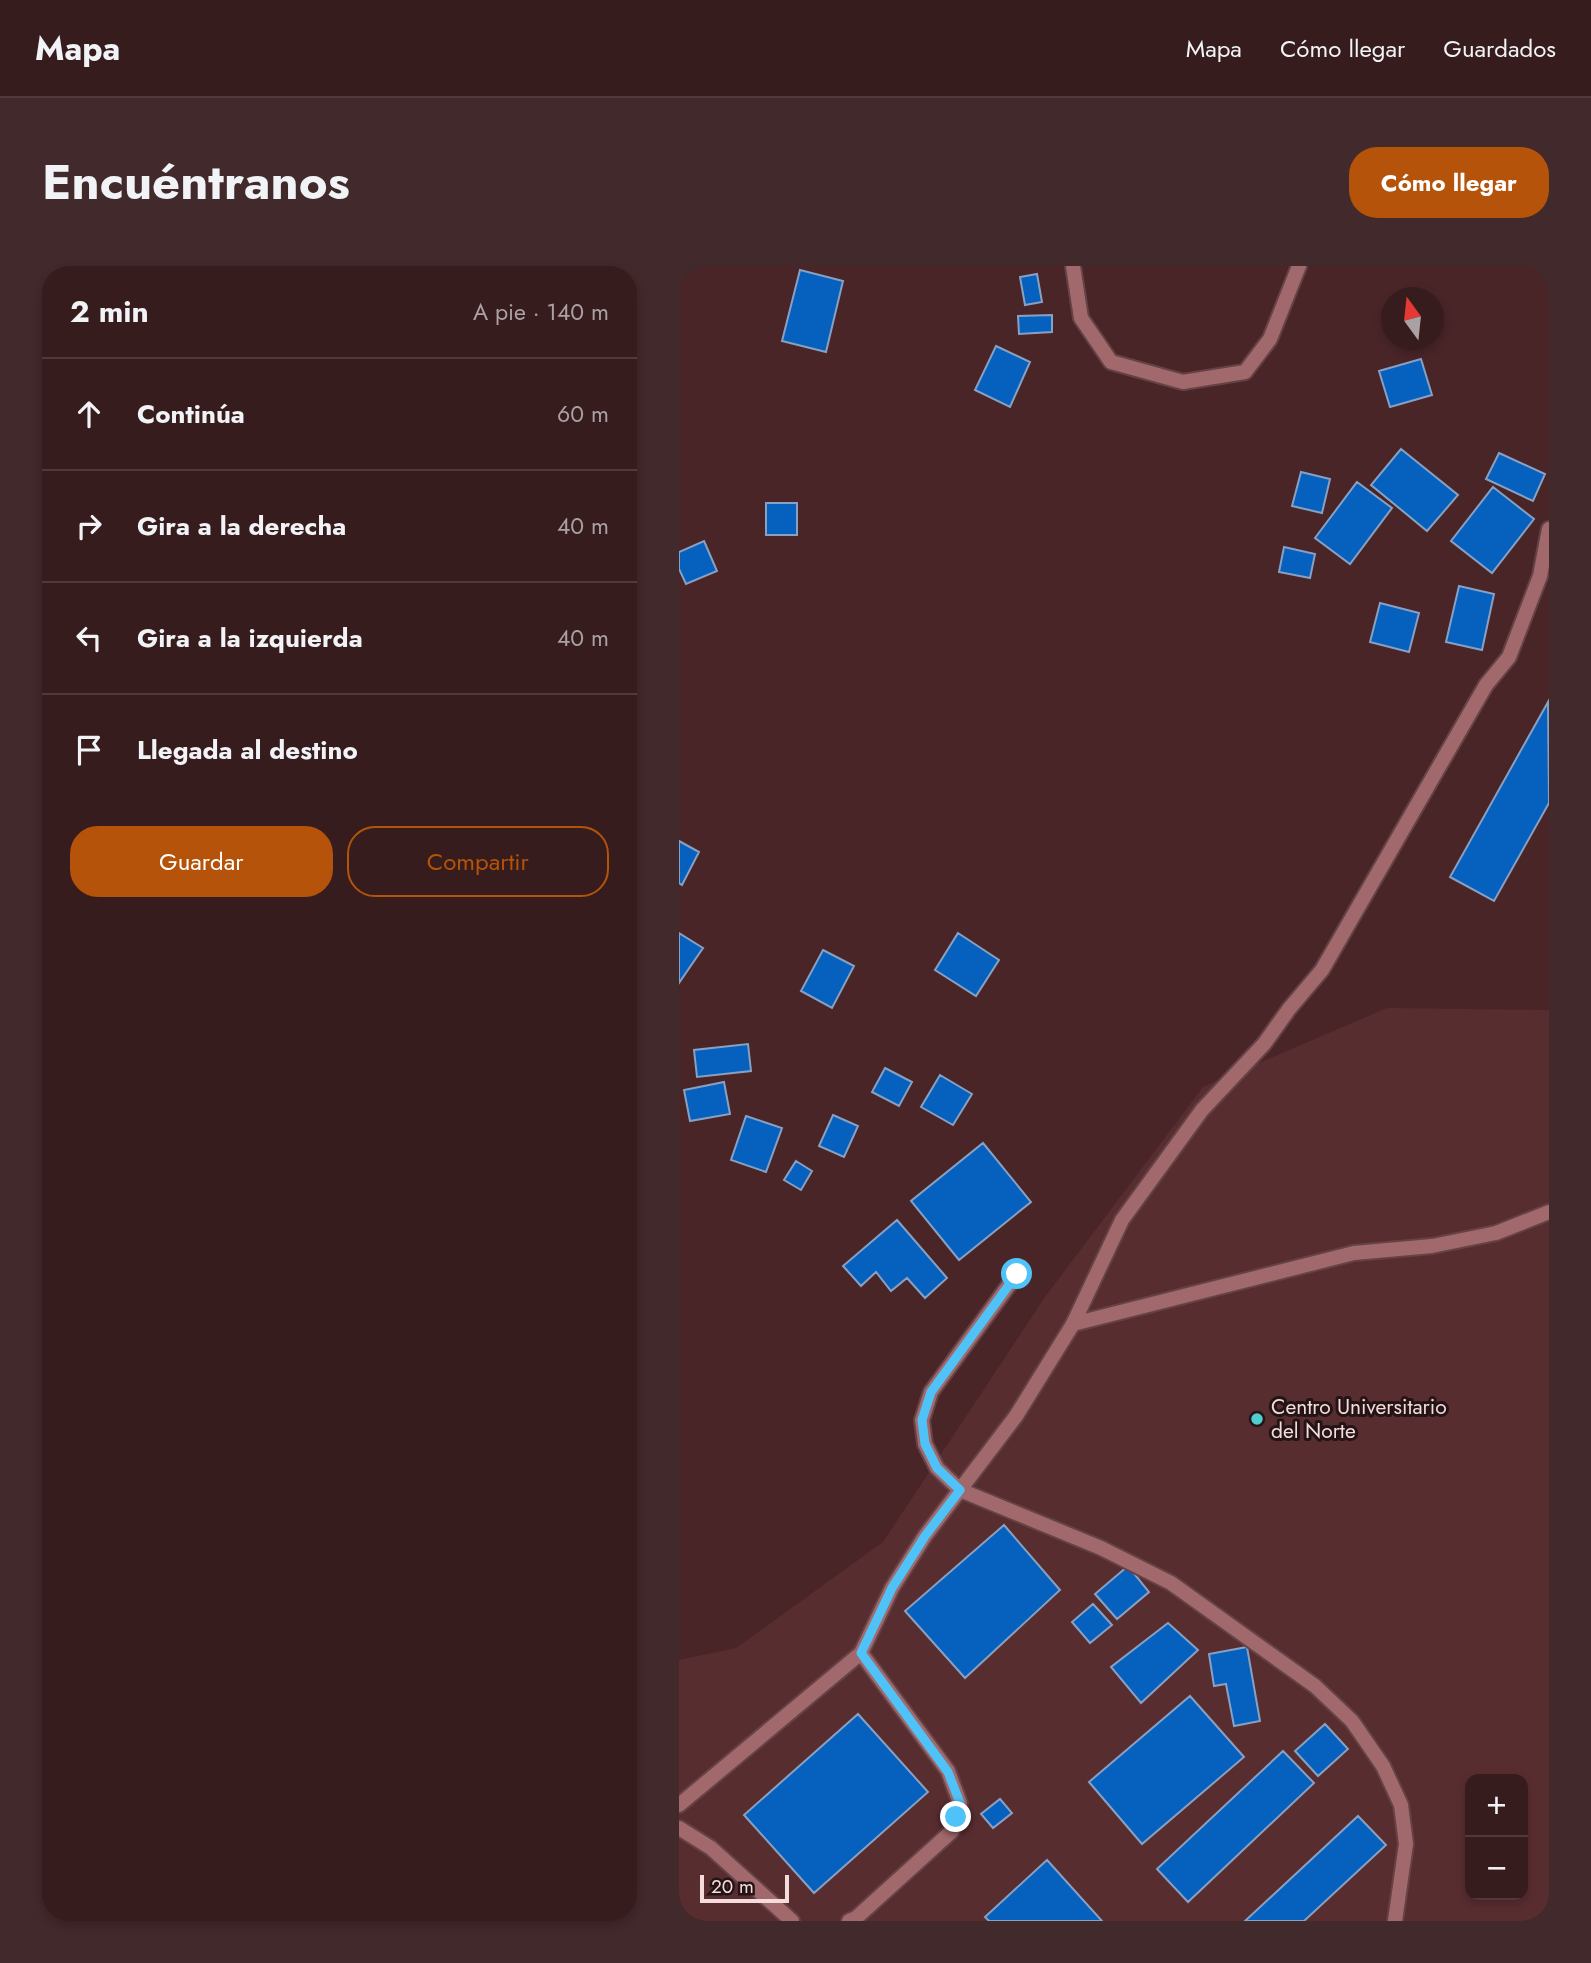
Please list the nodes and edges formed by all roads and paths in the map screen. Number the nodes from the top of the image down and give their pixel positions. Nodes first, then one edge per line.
1 (1073, 266) edge
2 (1299, 266) edge
3 (1549, 529) edge
4 (1544, 573) edge
5 (1549, 1212) edge
6 (1017, 1274) dead end
7 (1073, 1324) junction
8 (960, 1490) junction
9 (861, 1653) junction
10 (679, 1804) edge
11 (679, 1828) edge
12 (792, 1921) edge
13 (849, 1921) edge
14 (1395, 1921) edge

1 - 2 street
3 - 4 street
4 - 7 street
5 - 7 street
6 - 8 street
7 - 8 street
8 - 9 street
8 - 14 street
9 - 10 street
9 - 13 street
11 - 12 street

